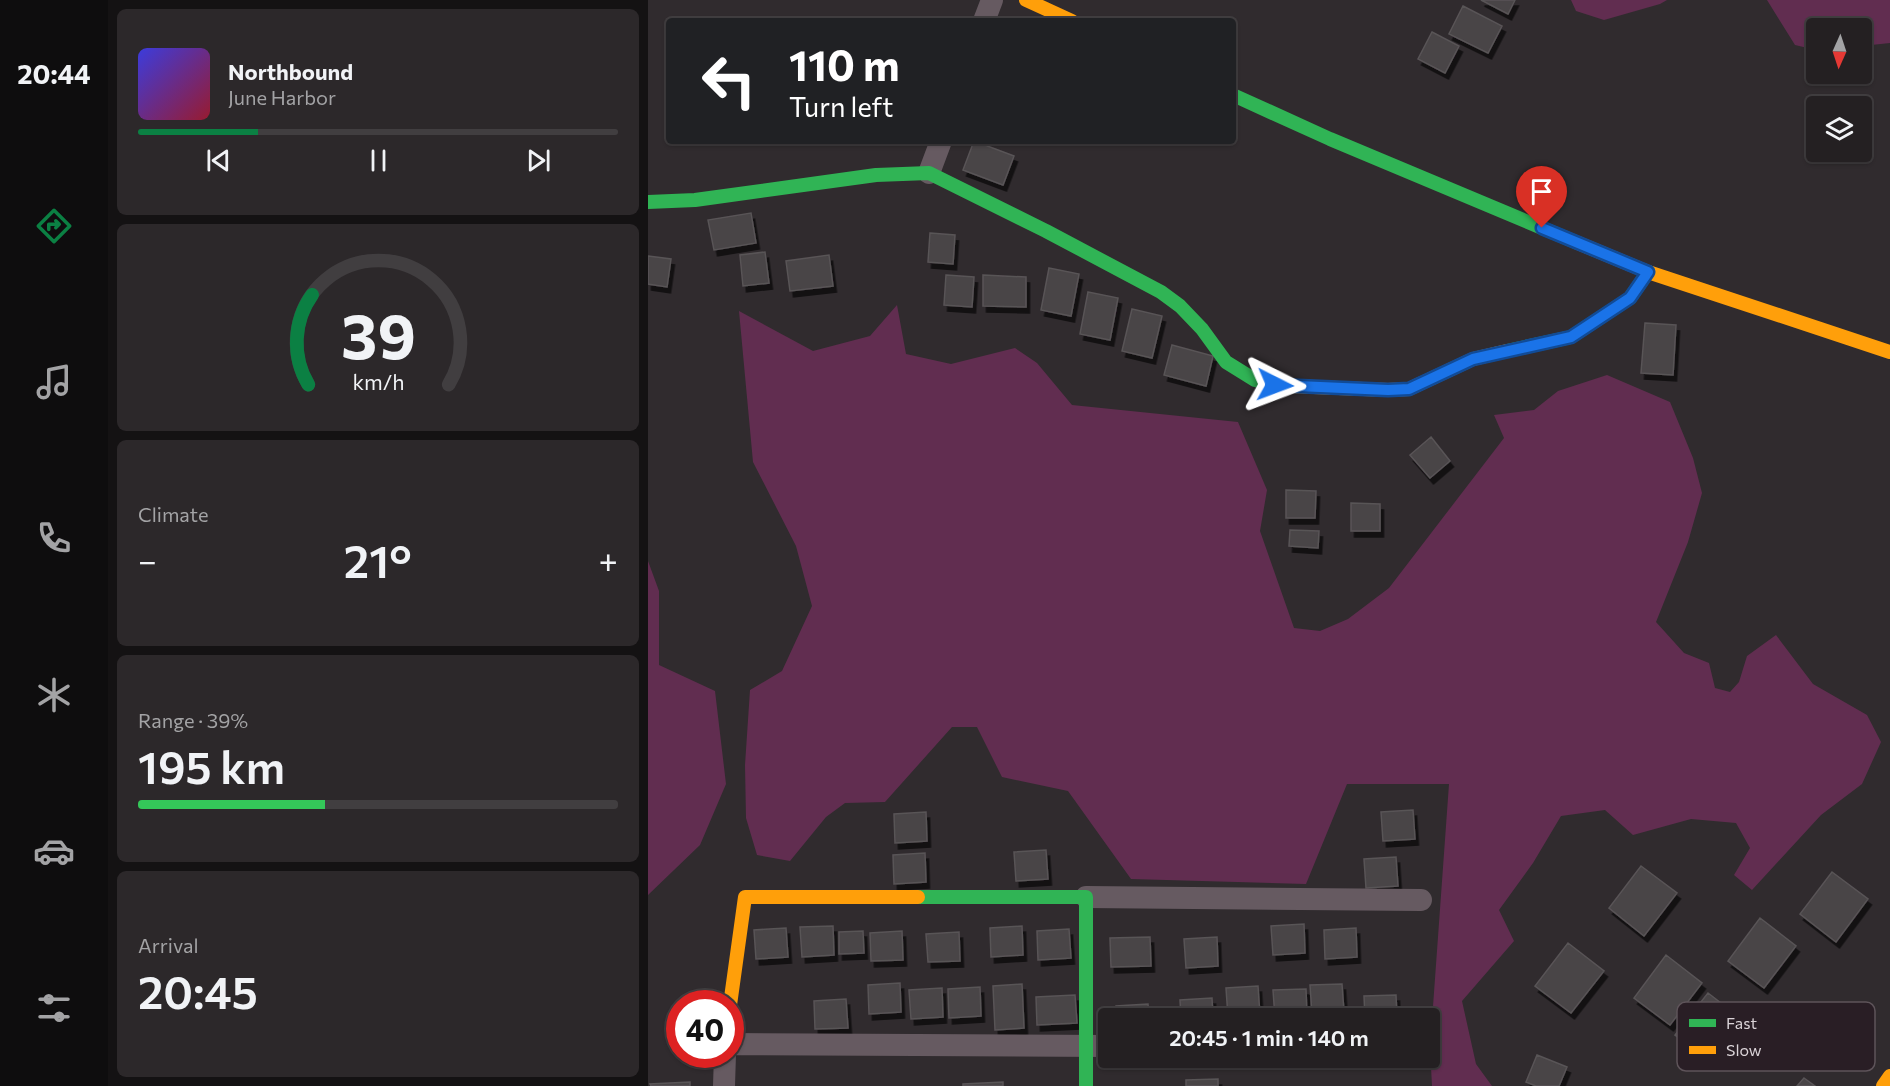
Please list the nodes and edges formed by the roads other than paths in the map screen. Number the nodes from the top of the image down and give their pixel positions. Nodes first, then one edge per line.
1 (992, 0) edge
2 (1026, 0) edge
3 (985, 18) edge
4 (1065, 18) edge
5 (1236, 96) edge
6 (939, 144) edge
7 (929, 173) junction
8 (648, 202) edge
9 (1648, 272) junction
10 (1890, 352) edge
11 (1086, 897) junction
12 (1421, 900) dead end
13 (732, 990) edge
14 (744, 1044) edge
15 (1097, 1046) edge
16 (725, 1068) edge
17 (1890, 1076) edge
18 (724, 1086) edge
19 (1086, 1086) edge
20 (1883, 1086) edge

1 - 3 street
2 - 4 main road
5 - 9 main road
6 - 7 street
7 - 8 main road
7 - 9 main road
9 - 10 main road
11 - 12 street
11 - 13 main road
11 - 15 main road
14 - 15 street
15 - 19 main road
16 - 18 street
17 - 20 main road

